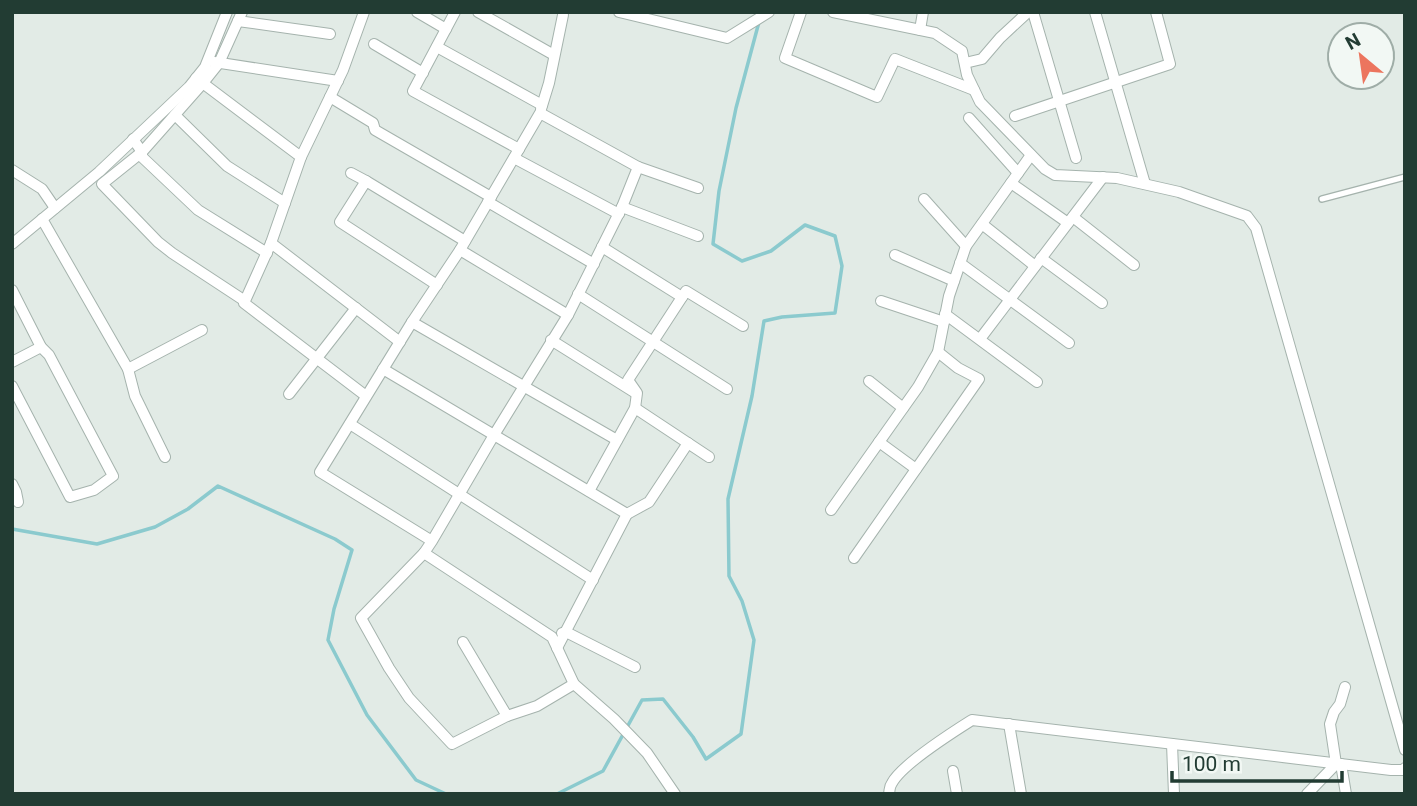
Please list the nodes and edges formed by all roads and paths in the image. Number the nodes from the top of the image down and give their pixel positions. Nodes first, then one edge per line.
1 (227, 12) edge
2 (364, 12) edge
3 (417, 12) edge
4 (455, 12) edge
5 (478, 12) edge
6 (619, 12) edge
7 (769, 12) edge
8 (801, 12) edge
9 (833, 12) edge
10 (923, 12) edge
11 (1031, 12) edge
12 (1095, 12) edge
13 (1156, 12) edge
14 (563, 15) dead end
15 (240, 17) edge
16 (446, 29) junction
17 (920, 30) junction
18 (330, 34) dead end
19 (374, 44) dead end
20 (437, 47) junction
21 (554, 55) junction
22 (207, 61) junction
23 (219, 63) junction
24 (965, 63) junction
25 (423, 73) junction
26 (199, 80) junction
27 (338, 80) junction
28 (1116, 82) junction
29 (974, 90) junction
30 (330, 97) junction
31 (1059, 101) junction
32 (541, 109) junction
33 (174, 115) junction
34 (1015, 116) dead end
35 (969, 118) dead end
36 (133, 139) junction
37 (142, 152) junction
38 (516, 153) junction
39 (1031, 155) junction
40 (301, 157) junction
41 (1076, 158) dead end
42 (638, 167) junction
43 (12, 170) edge
44 (351, 173) dead end
45 (1018, 173) junction
46 (1103, 177) junction
47 (1405, 177) edge
48 (366, 181) junction
49 (1011, 183) junction
50 (1145, 184) junction
51 (698, 188) dead end
52 (489, 199) junction
53 (924, 199) dead end
54 (1322, 199) dead end
55 (285, 203) junction
56 (55, 208) junction
57 (621, 211) junction
58 (41, 219) junction
59 (1070, 220) junction
60 (982, 224) junction
61 (698, 236) dead end
62 (15, 237) edge
63 (463, 245) junction
64 (966, 246) junction
65 (602, 247) junction
66 (269, 248) junction
67 (895, 255) dead end
68 (1038, 262) junction
69 (960, 263) junction
70 (594, 264) junction
71 (1134, 265) dead end
72 (954, 281) junction
73 (437, 285) junction
74 (12, 290) edge
75 (578, 294) junction
76 (682, 297) junction
77 (1010, 299) junction
78 (245, 301) junction
79 (881, 301) dead end
80 (1102, 303) dead end
81 (356, 308) junction
82 (568, 315) junction
83 (945, 318) junction
84 (412, 322) junction
85 (743, 326) dead end
86 (202, 330) dead end
87 (980, 339) junction
88 (551, 340) junction
89 (400, 342) junction
90 (653, 342) junction
91 (1069, 343) dead end
92 (41, 347) junction
93 (938, 352) junction
94 (317, 358) junction
95 (12, 362) edge
96 (128, 369) junction
97 (383, 369) junction
98 (869, 381) dead end
99 (1037, 382) dead end
100 (12, 386) edge
101 (523, 386) junction
102 (727, 389) dead end
103 (637, 393) junction
104 (289, 394) dead end
105 (366, 396) junction
106 (635, 408) junction
107 (903, 408) junction
108 (350, 424) junction
109 (494, 435) junction
110 (617, 440) junction
111 (879, 442) junction
112 (688, 443) junction
113 (165, 457) dead end
114 (709, 457) dead end
115 (916, 469) junction
116 (12, 484) edge
117 (589, 491) junction
118 (459, 494) junction
119 (18, 502) dead end
120 (831, 510) dead end
121 (627, 514) junction
122 (432, 541) junction
123 (424, 553) junction
124 (854, 558) dead end
125 (593, 580) junction
126 (566, 632) junction
127 (552, 636) junction
128 (463, 642) dead end
129 (557, 648) junction
130 (635, 667) dead end
131 (574, 684) junction
132 (1345, 687) dead end
133 (507, 716) junction
134 (1009, 724) junction
135 (1172, 744) junction
136 (1405, 750) edge
137 (1339, 764) junction
138 (1405, 768) edge
139 (953, 771) dead end
140 (675, 794) edge
141 (889, 794) edge
142 (957, 794) edge
143 (1021, 794) edge
144 (1174, 794) edge
145 (1307, 794) edge
146 (1346, 794) edge

1 - 22 street
2 - 27 street
3 - 16 street
4 - 16 street
5 - 21 street
6 - 7 street
8 - 29 street
9 - 17 street
10 - 17 street
11 - 24 street
11 - 31 street
12 - 28 street
13 - 28 street
14 - 21 street
15 - 18 street
15 - 23 street
16 - 20 street
17 - 24 street
19 - 25 street
20 - 25 street
20 - 32 street
21 - 32 street
22 - 23 street
22 - 26 street
23 - 26 street
23 - 27 street
24 - 29 street
25 - 38 street
26 - 33 street
26 - 36 street
26 - 40 street
27 - 30 street
28 - 31 street
28 - 50 street
29 - 39 street
30 - 40 street
30 - 52 street
31 - 34 street
31 - 41 street
32 - 38 street
32 - 42 street
33 - 37 street
33 - 55 street
35 - 45 street
36 - 37 street
36 - 56 street
37 - 66 street
37 - 78 street
38 - 52 street
38 - 57 street
39 - 45 street
39 - 46 street
40 - 55 street
42 - 51 street
42 - 57 street
43 - 56 street
44 - 48 street
45 - 49 street
46 - 50 street
46 - 59 street
47 - 54 lane
48 - 63 street
48 - 73 street
49 - 59 street
49 - 60 street
50 - 136 street
52 - 63 street
52 - 70 street
53 - 64 street
55 - 66 street
56 - 58 street
57 - 61 street
57 - 65 street
58 - 62 street
58 - 96 street
59 - 68 street
59 - 71 street
60 - 64 street
60 - 68 street
63 - 73 street
63 - 82 street
64 - 69 street
65 - 70 street
65 - 76 street
66 - 78 street
66 - 81 street
67 - 72 street
68 - 77 street
68 - 80 street
69 - 72 street
69 - 77 street
70 - 75 street
72 - 83 street
73 - 84 street
74 - 92 street
75 - 82 street
75 - 90 street
76 - 85 street
76 - 90 street
77 - 87 street
77 - 91 street
78 - 94 street
79 - 83 street
81 - 89 street
81 - 94 street
82 - 88 street
83 - 87 street
83 - 93 street
84 - 89 street
84 - 101 street
86 - 96 street
87 - 99 street
88 - 101 street
88 - 103 street
89 - 97 street
90 - 102 street
90 - 103 street
92 - 95 street
92 - 100 street
93 - 107 street
93 - 115 street
94 - 104 street
94 - 105 street
96 - 113 street
97 - 105 street
97 - 109 street
98 - 107 street
101 - 109 street
101 - 110 street
103 - 106 street
105 - 108 street
106 - 110 street
106 - 112 street
107 - 111 street
108 - 118 street
108 - 122 street
109 - 117 street
109 - 118 street
110 - 117 street
111 - 115 street
111 - 120 street
112 - 114 street
112 - 121 street
115 - 124 street
116 - 119 street
117 - 121 street
118 - 122 street
118 - 125 street
121 - 125 street
122 - 123 street
123 - 127 street
123 - 133 street
125 - 126 street
126 - 127 street
126 - 129 street
126 - 130 street
127 - 129 street
128 - 133 street
129 - 131 street
131 - 133 street
131 - 140 street
132 - 137 street
134 - 135 street
134 - 141 street
134 - 143 street
135 - 137 street
135 - 144 street
137 - 138 street
137 - 145 street
137 - 146 street
139 - 142 street

